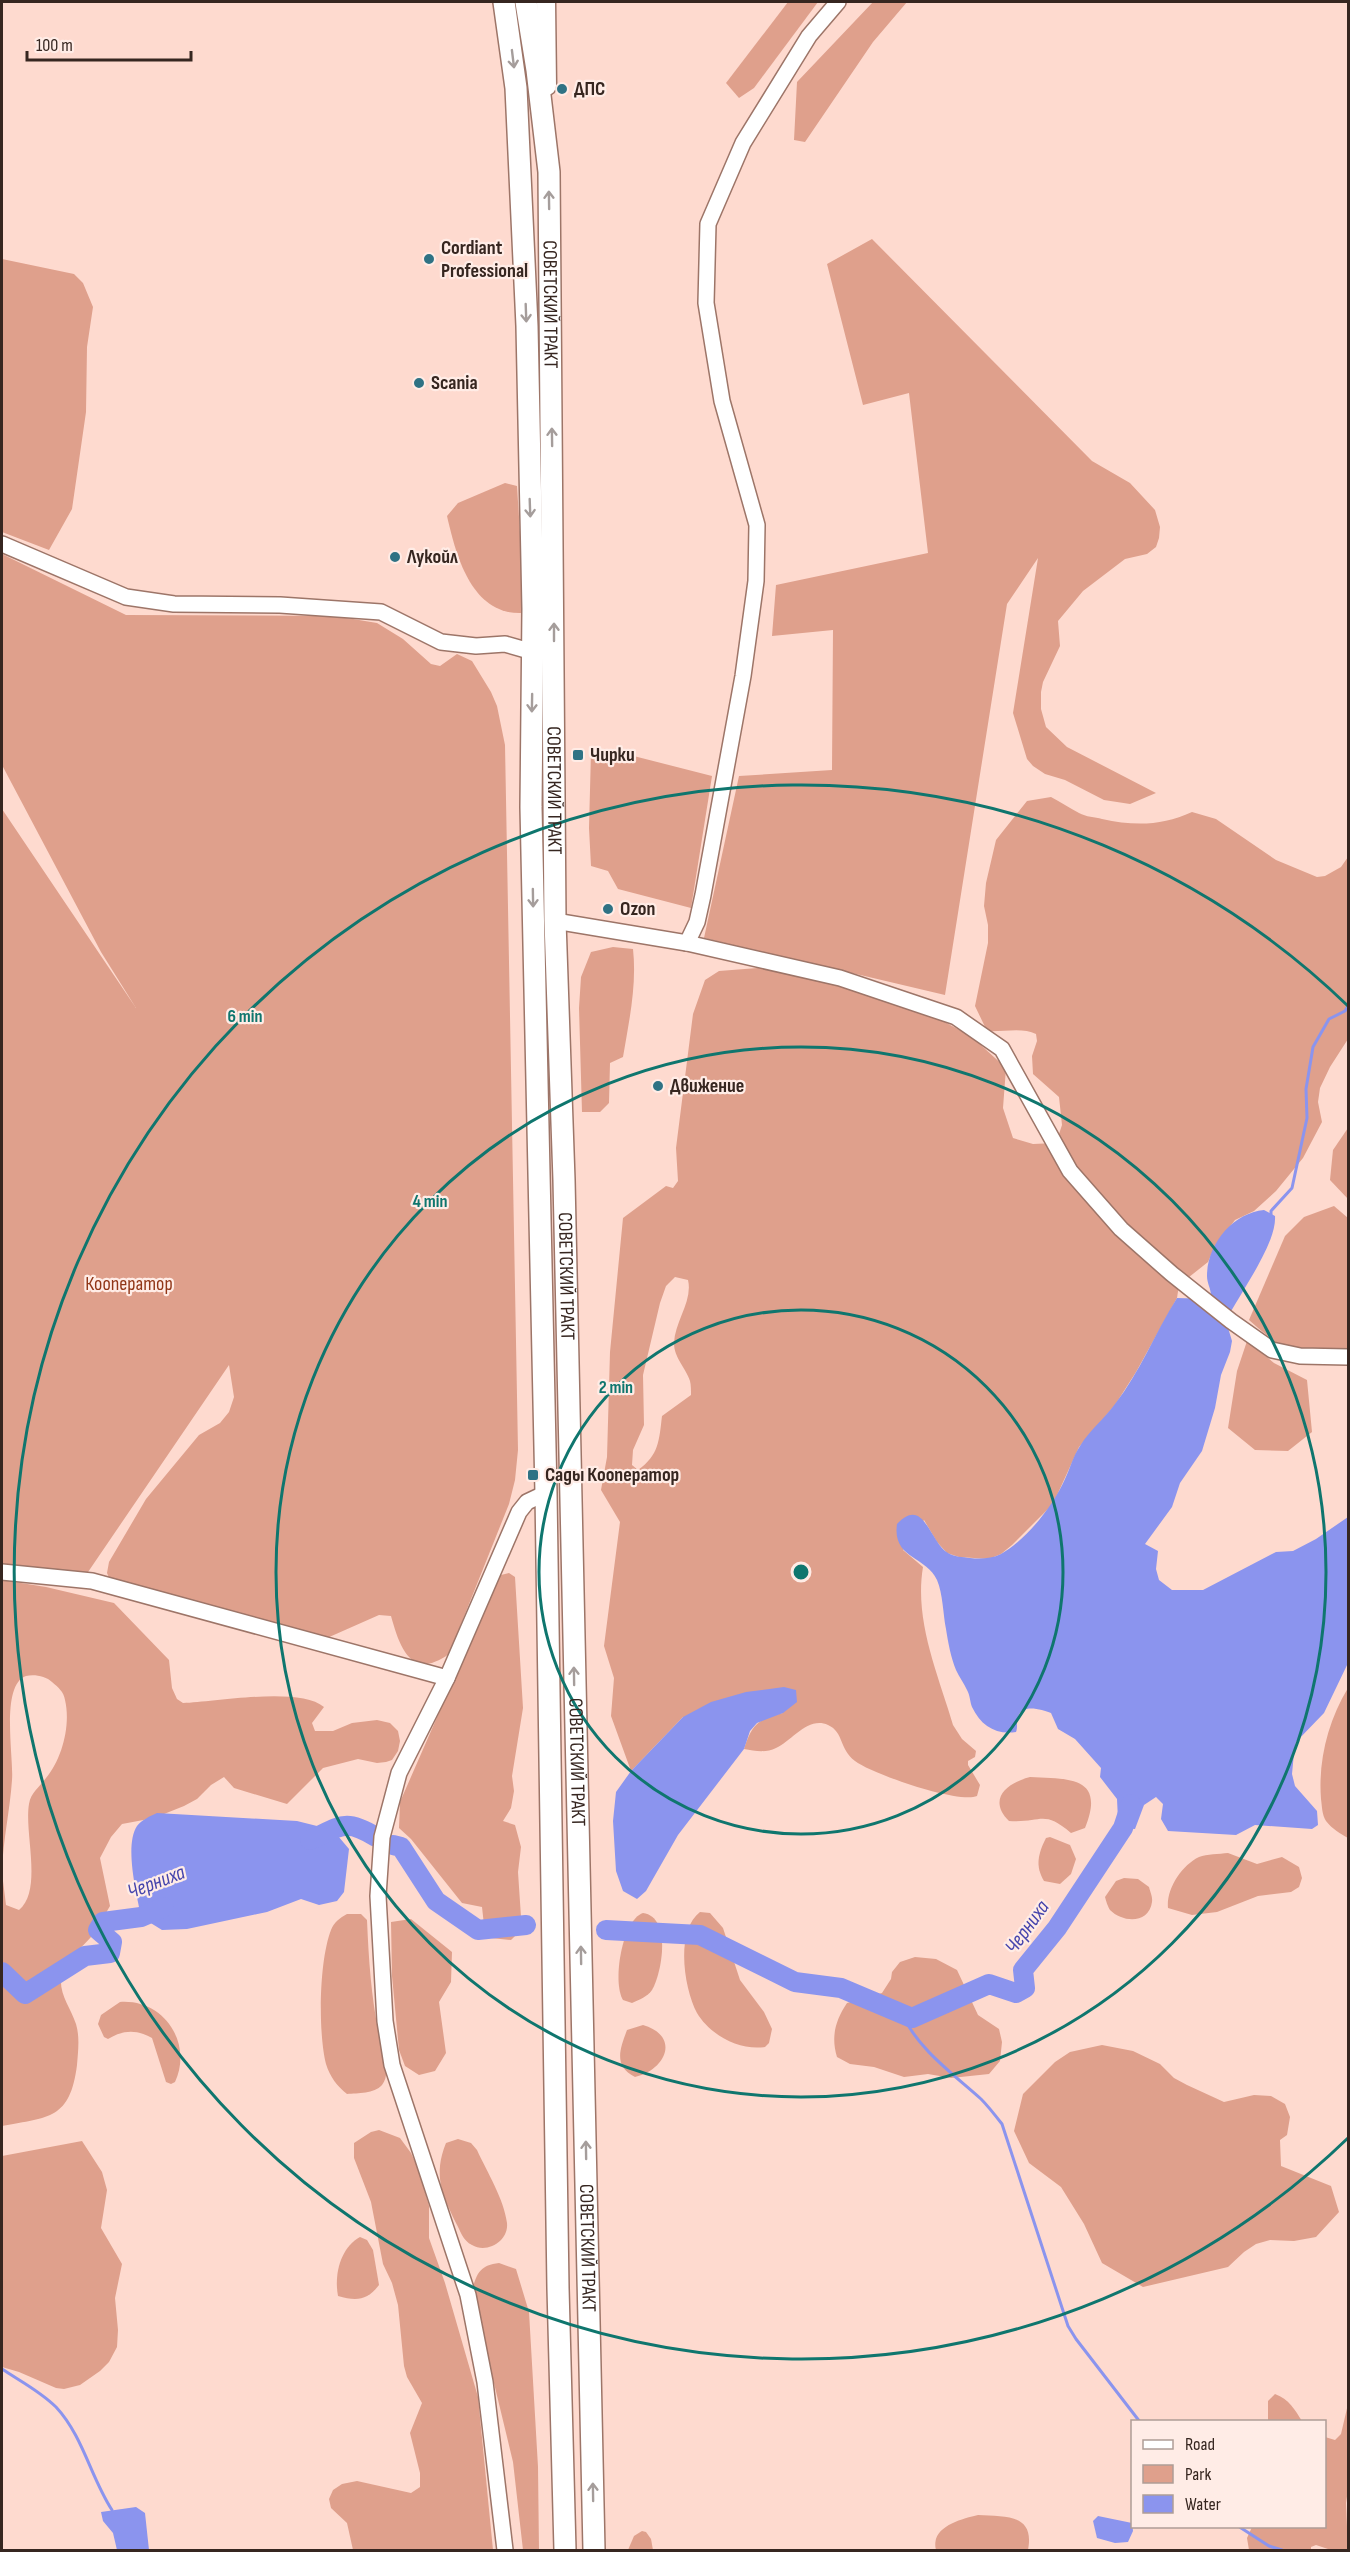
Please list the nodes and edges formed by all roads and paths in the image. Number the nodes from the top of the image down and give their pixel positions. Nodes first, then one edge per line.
1 (504, 2) edge
2 (526, 2) edge
3 (546, 2) edge
4 (838, 2) edge
5 (549, 172) junction
6 (2, 544) edge
7 (532, 651) junction
8 (555, 921) junction
9 (687, 943) junction
10 (1348, 1357) edge
11 (546, 1493) junction
12 (2, 1572) edge
13 (447, 1678) junction
14 (505, 2550) edge
15 (565, 2550) edge
16 (594, 2550) edge

1 -> 7 highway, СОВЕТСКИЙ ТРАКТ
2 - 5 highway
3 - 5 main road, СОВЕТСКИЙ ТРАКТ
4 - 9 street
8 -> 5 highway, СОВЕТСКИЙ ТРАКТ
6 - 7 street
7 -> 11 highway, СОВЕТСКИЙ ТРАКТ
8 - 9 street
16 -> 8 highway, СОВЕТСКИЙ ТРАКТ
9 - 10 street
11 - 13 street
11 - 15 highway, СОВЕТСКИЙ ТРАКТ
12 - 13 street
13 - 14 street

